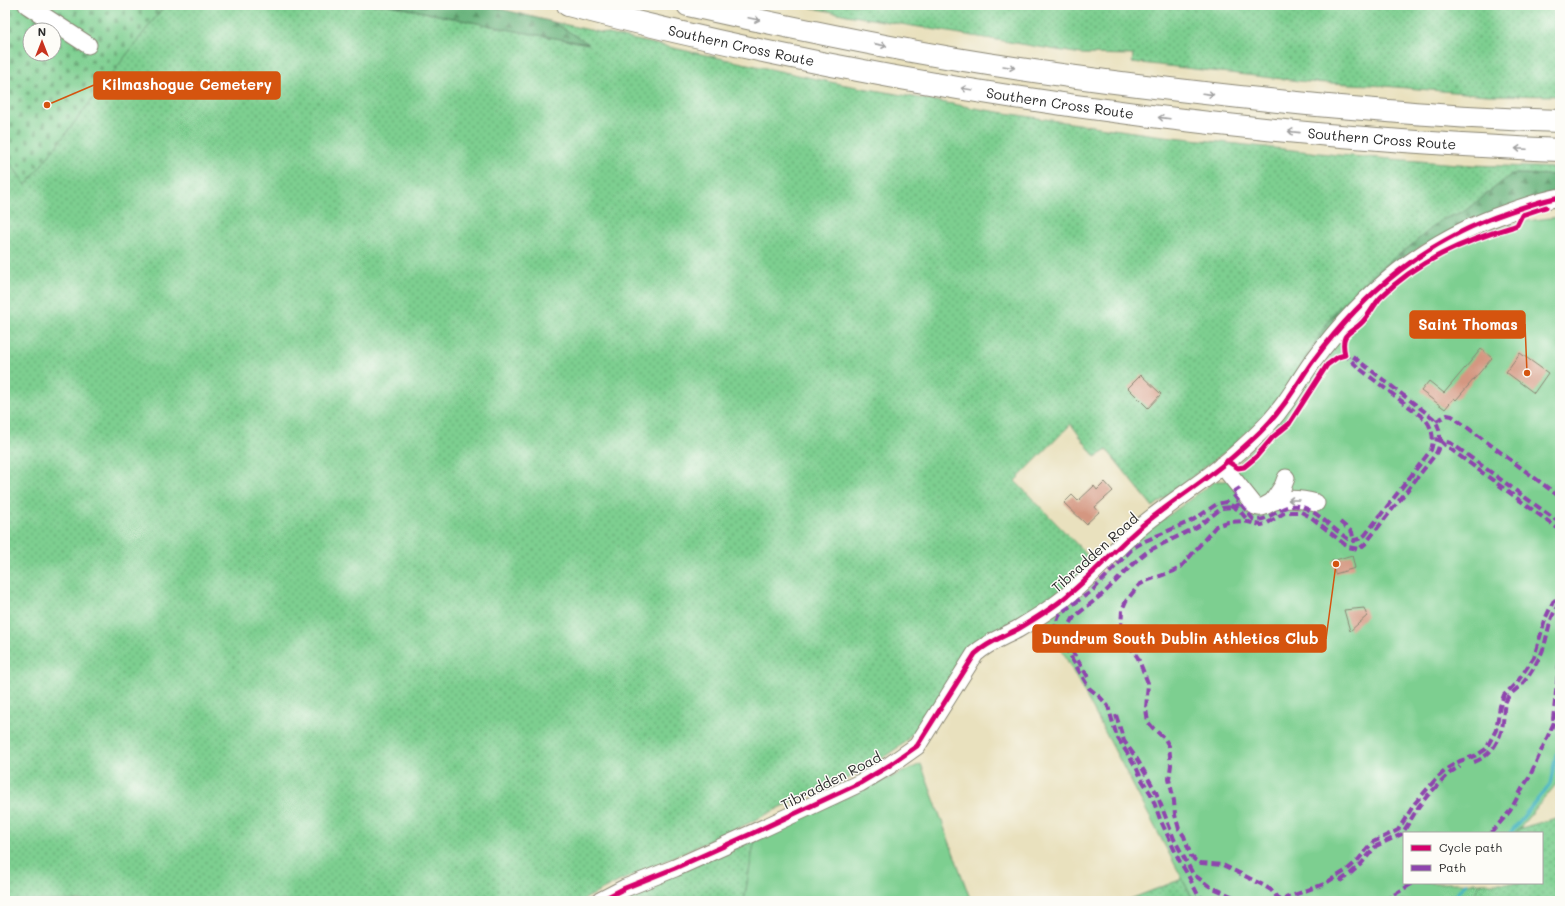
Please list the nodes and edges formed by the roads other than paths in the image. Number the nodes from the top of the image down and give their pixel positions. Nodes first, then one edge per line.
1 (27, 5) edge
2 (568, 5) edge
3 (688, 5) edge
4 (88, 45) dead end
5 (1560, 121) edge
6 (1560, 150) edge
7 (1560, 197) edge
8 (1222, 465) junction
9 (1286, 478) dead end
10 (1273, 501) junction
11 (1316, 503) dead end
12 (600, 901) edge

1 - 4 street
6 -> 2 highway, Southern Cross Route
3 -> 5 highway, Southern Cross Route
7 - 8 street, Tibradden Road
8 - 10 street
8 - 12 street, Tibradden Road
9 - 10 street
11 -> 10 street

